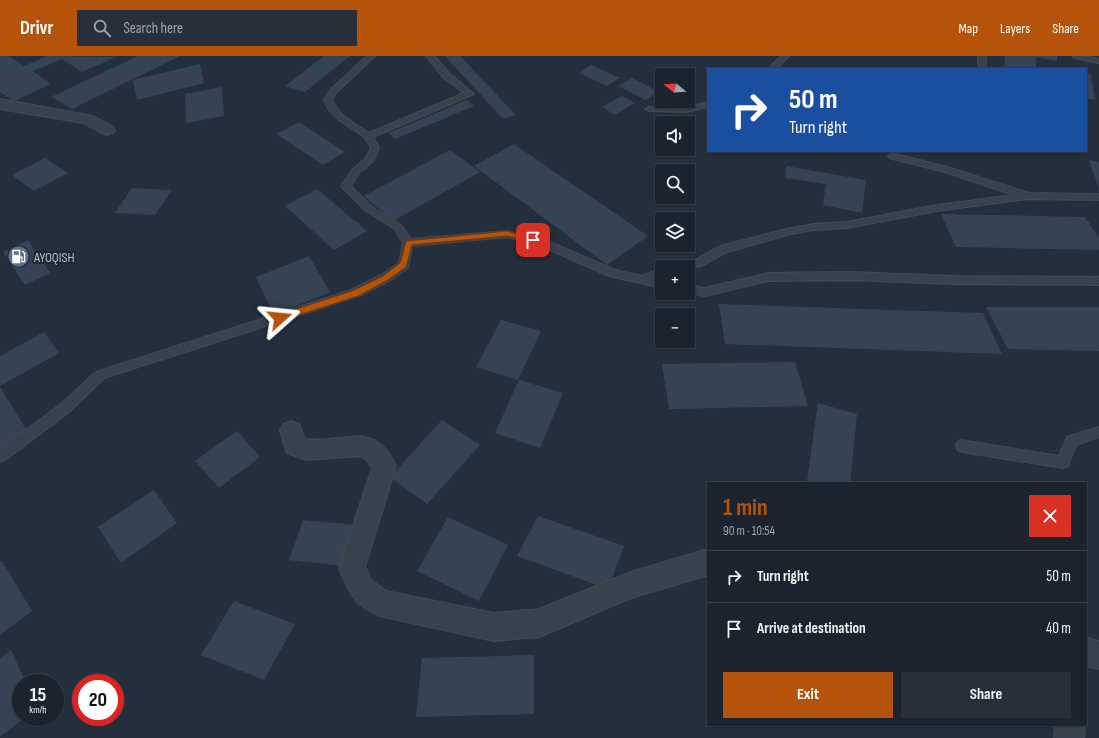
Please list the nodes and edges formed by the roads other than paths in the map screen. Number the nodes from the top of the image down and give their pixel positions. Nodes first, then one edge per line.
1 (371, 56) edge
2 (430, 56) edge
3 (785, 56) edge
4 (982, 56) edge
5 (1077, 56) edge
6 (1099, 61) edge
7 (773, 68) edge
8 (982, 68) edge
9 (0, 104) edge
10 (707, 104) edge
11 (649, 109) dead end
12 (107, 130) dead end
13 (368, 136) junction
14 (892, 156) dead end
15 (1028, 196) junction
16 (1099, 197) edge
17 (408, 243) junction
18 (695, 263) edge
19 (655, 275) edge
20 (643, 280) junction
21 (1099, 281) edge
22 (655, 283) edge
23 (695, 290) edge
24 (291, 431) dead end
25 (1099, 432) edge
26 (962, 446) dead end
27 (0, 456) edge
28 (707, 562) edge
29 (1087, 652) edge
30 (1099, 655) edge
31 (1070, 726) edge
32 (1069, 738) edge

1 - 13 lane
2 - 13 lane
3 - 7 lane
4 - 8 lane
5 - 6 lane
9 - 12 street
10 - 11 lane
13 - 17 lane
14 - 15 lane
15 - 16 lane
15 - 18 lane
17 - 20 lane
17 - 27 lane
19 - 20 lane
20 - 22 lane
21 - 23 lane
24 - 28 street
25 - 26 lane
29 - 30 street
31 - 32 street

